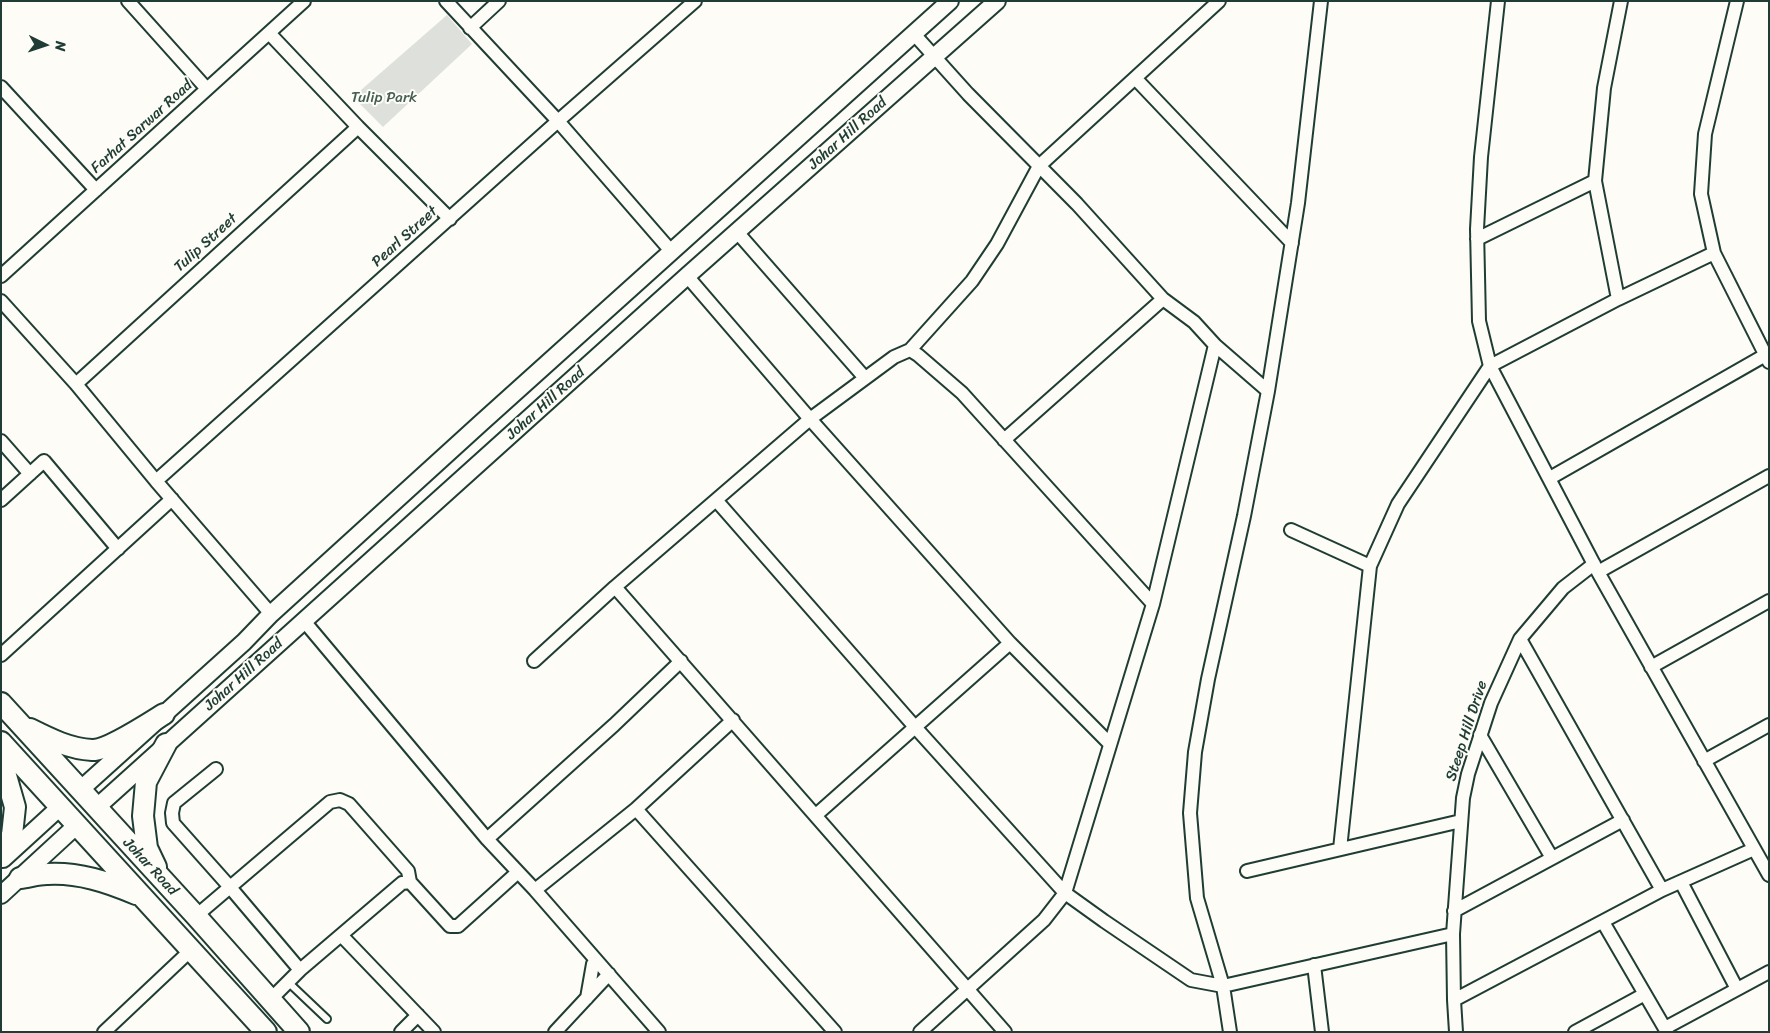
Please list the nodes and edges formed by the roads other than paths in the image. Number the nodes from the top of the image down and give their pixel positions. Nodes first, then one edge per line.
1 (128, 1) edge
2 (446, 1) edge
3 (499, 1) edge
4 (695, 1) edge
5 (950, 1) edge
6 (997, 1) edge
7 (1219, 1) edge
8 (1321, 1) edge
9 (1498, 1) edge
10 (1621, 1) edge
11 (1737, 1) edge
12 (301, 2) edge
13 (470, 28) junction
14 (269, 33) junction
15 (914, 34) junction
16 (935, 57) junction
17 (1135, 78) junction
18 (1, 87) edge
19 (207, 89) junction
20 (558, 121) junction
21 (358, 127) junction
22 (1039, 166) junction
23 (1595, 181) junction
24 (96, 190) junction
25 (450, 219) junction
26 (737, 232) junction
27 (1478, 239) junction
28 (1292, 243) junction
29 (671, 251) junction
30 (1714, 253) junction
31 (1, 276) edge
32 (687, 276) junction
33 (1163, 299) junction
34 (1618, 299) junction
35 (1, 300) edge
36 (1215, 345) junction
37 (910, 350) junction
38 (1768, 357) edge
39 (1490, 366) junction
40 (865, 378) junction
41 (76, 384) junction
42 (1268, 391) junction
43 (810, 419) junction
44 (1004, 440) junction
45 (1, 441) edge
46 (30, 474) junction
47 (1769, 476) edge
48 (1550, 478) junction
49 (156, 481) junction
50 (172, 499) junction
51 (1, 500) edge
52 (716, 500) junction
53 (1291, 530) dead end
54 (118, 549) junction
55 (1370, 566) junction
56 (1596, 568) junction
57 (615, 587) junction
58 (1769, 601) edge
59 (1153, 604) junction
60 (271, 614) junction
61 (304, 621) junction
62 (1520, 639) junction
63 (1010, 643) junction
64 (1, 655) edge
65 (534, 661) dead end
66 (681, 661) junction
67 (1651, 667) junction
68 (190, 691) junction
69 (1, 703) edge
70 (208, 707) junction
71 (164, 714) junction
72 (733, 720) junction
73 (20, 723) junction
74 (1769, 725) edge
75 (915, 727) junction
76 (1480, 735) junction
77 (1, 742) edge
78 (1109, 743) junction
79 (166, 744) junction
80 (1, 758) edge
81 (1704, 761) junction
82 (216, 768) dead end
83 (80, 790) junction
84 (60, 807) junction
85 (96, 808) junction
86 (636, 809) junction
87 (816, 815) junction
88 (1623, 820) junction
89 (1461, 821) junction
90 (77, 825) junction
91 (487, 839) junction
92 (1340, 849) junction
93 (1761, 854) edge
94 (1, 856) edge
95 (1552, 858) junction
96 (1, 860) edge
97 (1247, 871) dead end
98 (518, 872) junction
99 (1769, 875) edge
100 (20, 878) junction
101 (161, 880) junction
102 (410, 882) junction
103 (1681, 882) junction
104 (229, 886) junction
105 (535, 890) junction
106 (1662, 890) junction
107 (1065, 893) junction
108 (1, 896) edge
109 (142, 896) junction
110 (1454, 911) junction
111 (196, 916) junction
112 (1603, 922) junction
113 (1453, 934) junction
114 (341, 935) junction
115 (190, 950) junction
116 (596, 960) junction
117 (1314, 965) junction
118 (300, 970) junction
119 (1769, 972) edge
120 (609, 974) junction
121 (288, 982) junction
122 (1223, 986) junction
123 (967, 988) junction
124 (1737, 989) junction
125 (1645, 994) junction
126 (586, 998) junction
127 (270, 1000) junction
128 (1454, 1000) junction
129 (418, 1015) junction
130 (327, 1019) dead end
131 (259, 1030) edge
132 (1666, 1030) edge
133 (104, 1032) edge
134 (299, 1032) edge
135 (401, 1032) edge
136 (434, 1032) edge
137 (555, 1032) edge
138 (659, 1032) edge
139 (836, 1032) edge
140 (920, 1032) edge
141 (1005, 1032) edge
142 (1230, 1032) edge
143 (1322, 1032) edge
144 (1456, 1032) edge
145 (1574, 1032) edge

1 - 19 street
2 - 13 street
3 - 13 street
4 - 20 street, Pearl Street
5 - 15 street, Johar Hill Road
6 - 16 street, Johar Hill Road
7 - 17 street
8 - 28 street
9 - 27 street
10 - 23 street
11 - 30 street
12 - 14 street, Farhat Sarwar Road
13 - 20 street
14 - 19 street, Farhat Sarwar Road
14 - 21 street
15 - 16 street
15 - 29 street, Johar Hill Road
16 - 22 street
16 - 26 street, Johar Hill Road
17 - 22 street
17 - 28 street
18 - 24 street
19 - 24 street, Farhat Sarwar Road
20 - 25 street, Pearl Street
20 - 29 street
21 - 25 street
21 - 41 street, Tulip Street
22 - 33 street
22 - 37 street
23 - 27 street
23 - 34 street
24 - 31 street, Farhat Sarwar Road
25 - 49 street, Pearl Street
26 - 32 street, Johar Hill Road
26 - 40 street
27 - 39 street
28 - 42 street
29 - 60 street, Johar Hill Road
30 - 34 street
30 - 38 street
32 - 43 street
32 - 61 street, Johar Hill Road
33 - 36 street
33 - 44 street
34 - 39 street
35 - 41 street
36 - 42 street
36 - 59 street
37 - 40 street
37 - 44 street
38 - 48 street
39 - 48 street
39 - 55 street
40 - 43 street
41 - 49 street
42 - 122 street
43 - 52 street
43 - 63 street
44 - 59 street
45 - 46 street
46 - 51 street
46 - 54 street
47 - 56 street, Steep Hill Drive
48 - 56 street
49 - 50 street
50 - 54 street
50 - 60 street
52 - 57 street
52 - 75 street
53 - 55 street
54 - 64 street
55 - 92 street
56 - 62 street, Steep Hill Drive
56 - 67 street
57 - 65 street
57 - 66 street
58 - 67 street
59 - 78 street
60 - 68 street, Johar Hill Road
61 - 70 street, Johar Hill Road
61 - 91 street
62 - 76 street, Steep Hill Drive
62 - 88 street
63 - 75 street
63 - 78 street
66 - 72 street
66 - 91 street
67 - 81 street
68 - 70 street
68 - 71 street, Johar Hill Road
69 - 73 main road, Johar Road
70 - 79 street, Johar Hill Road
71 - 73 main road
71 - 83 street, Johar Hill Road
72 - 86 street
72 - 87 street
73 - 83 main road, Johar Road
74 - 81 street
75 - 87 street
75 - 107 street
76 - 89 street, Steep Hill Drive
76 - 95 street
77 - 84 main road, Johar Road
78 - 107 street
79 - 85 street, Johar Hill Road
79 - 101 main road
80 - 94 main road
81 - 93 street
82 - 104 street
83 - 85 main road, Johar Road
84 - 90 main road, Johar Road
84 - 96 street
85 - 101 main road, Johar Road
86 - 105 street
86 - 139 street
87 - 123 street
88 - 95 street
88 - 106 street
89 - 92 street
89 - 110 street, Steep Hill Drive
90 - 100 street
90 - 109 main road, Johar Road
91 - 98 street
92 - 97 street
93 - 99 street
93 - 103 street
95 - 110 street
98 - 102 street
98 - 105 street
100 - 108 street
100 - 109 main road
101 - 111 main road, Johar Road
102 - 104 street
102 - 114 street
103 - 106 street
103 - 124 street
104 - 111 street
104 - 118 street
105 - 116 street
106 - 112 street
107 - 122 street
107 - 123 street
109 - 115 main road, Johar Road
110 - 113 street, Steep Hill Drive
111 - 127 main road, Johar Road
112 - 125 street
112 - 128 street
113 - 117 street
113 - 128 street, Steep Hill Drive
114 - 118 street
114 - 129 street
115 - 131 main road, Johar Road
115 - 133 street
116 - 120 street
116 - 126 street
117 - 122 street
117 - 143 street
118 - 121 street
119 - 124 street
120 - 126 street
120 - 138 street
121 - 127 street
121 - 130 lane
122 - 142 street
123 - 140 street
123 - 141 street
124 - 132 street
125 - 132 street
125 - 145 street
126 - 137 street
127 - 134 main road, Johar Road
128 - 144 street, Steep Hill Drive
129 - 135 street
129 - 136 street

